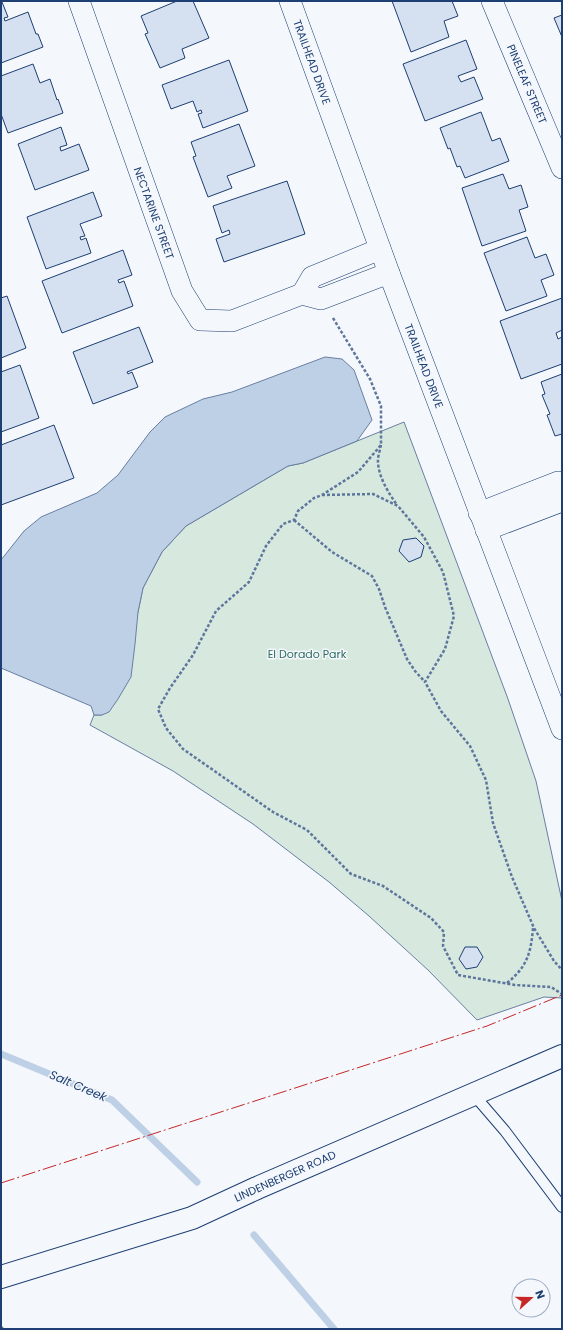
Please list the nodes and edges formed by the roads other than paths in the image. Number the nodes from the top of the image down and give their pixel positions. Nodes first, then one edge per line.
1 (79, 1) edge
2 (290, 1) edge
3 (492, 1) edge
4 (560, 155) edge
5 (380, 249) junction
6 (389, 273) junction
7 (302, 294) junction
8 (562, 483) edge
9 (562, 501) edge
10 (483, 521) junction
11 (562, 730) edge
12 (562, 1056) edge
13 (474, 1094) junction
14 (562, 1207) edge
15 (1, 1277) edge

1 - 7 street, NECTARINE STREET
2 - 5 street, TRAILHEAD DRIVE
3 - 4 street, PINELEAF STREET
5 - 6 street, TRAILHEAD DRIVE
5 - 7 street
6 - 7 street
6 - 10 street, TRAILHEAD DRIVE
8 - 10 street
9 - 10 street
10 - 11 street, TRAILHEAD DRIVE
12 - 13 street, LINDENBERGER ROAD
13 - 14 lane
13 - 15 street, LINDENBERGER ROAD

